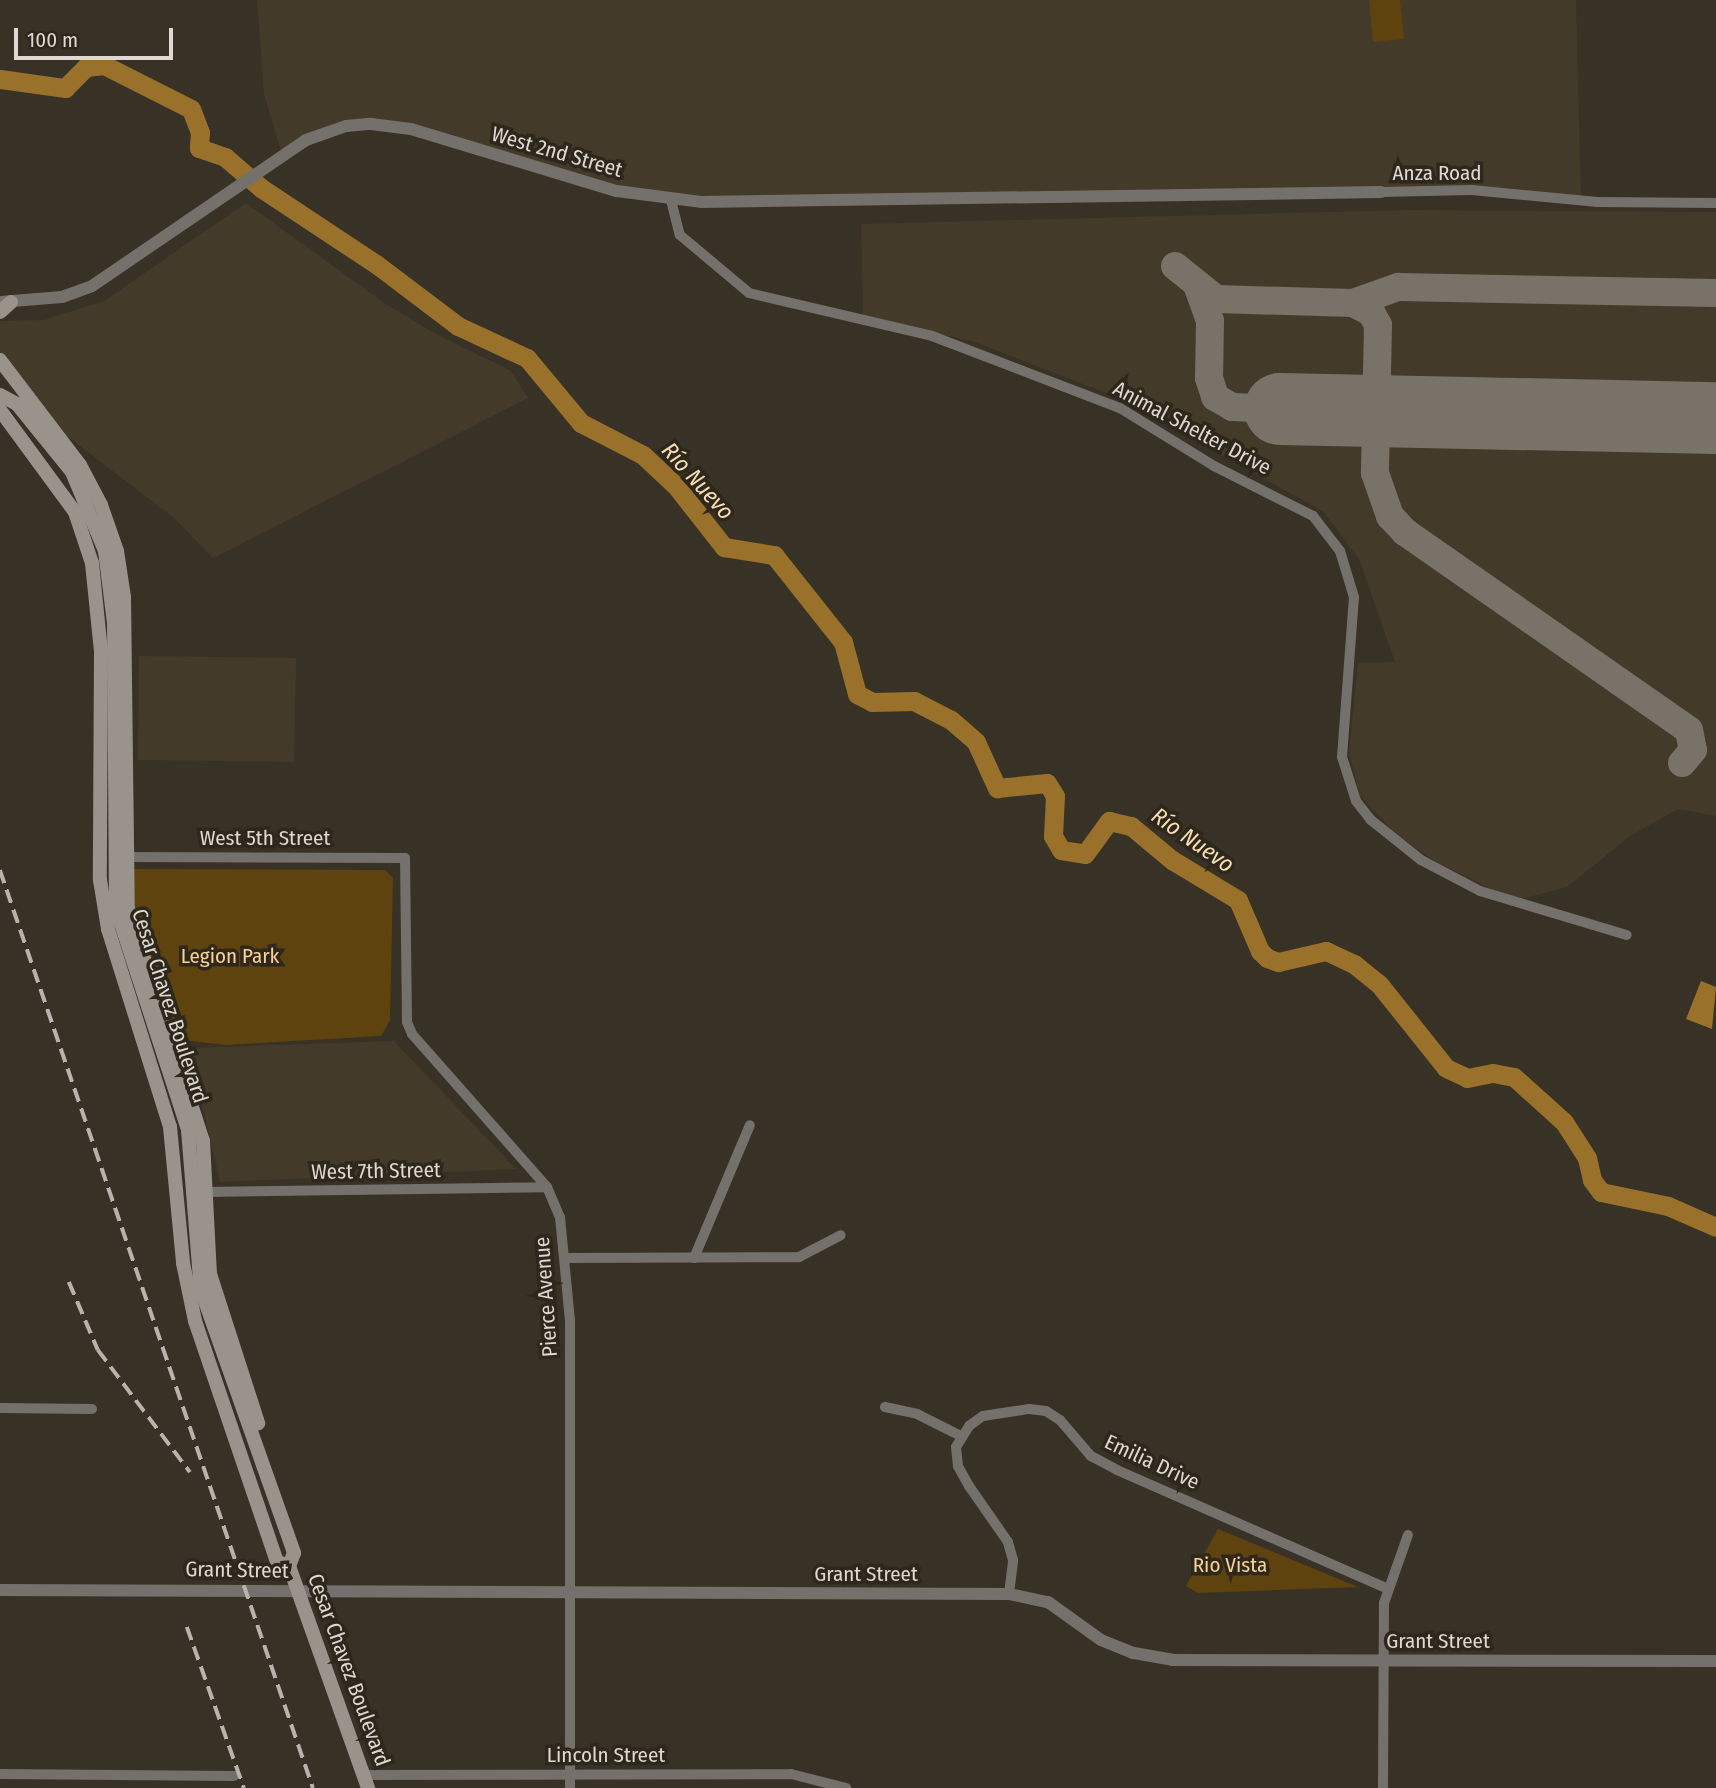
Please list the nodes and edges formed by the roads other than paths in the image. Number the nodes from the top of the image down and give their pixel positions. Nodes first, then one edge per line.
1 (1381, 192) joint
2 (1157, 197) joint
3 (671, 200) junction
4 (1716, 203) edge
5 (4, 305) edge
6 (0, 360) edge
7 (0, 395) edge
8 (0, 410) edge
9 (125, 857) junction
10 (405, 858) joint
11 (1627, 935) dead end
12 (750, 1125) dead end
13 (547, 1188) junction
14 (205, 1192) junction
15 (841, 1235) dead end
16 (565, 1258) junction
17 (694, 1258) junction
18 (885, 1407) dead end
19 (0, 1408) edge
20 (92, 1409) dead end
21 (961, 1436) junction
22 (264, 1471) junction
23 (1408, 1535) dead end
24 (289, 1566) junction
25 (1386, 1588) junction
26 (0, 1590) edge
27 (299, 1590) junction
28 (569, 1592) junction
29 (1009, 1594) junction
30 (1383, 1660) junction
31 (1716, 1661) edge
32 (0, 1774) edge
33 (570, 1774) junction
34 (234, 1776) dead end
35 (366, 1782) edge
36 (570, 1788) edge
37 (846, 1788) edge
38 (1383, 1788) edge

1 - 2 street, Anza Road
1 - 4 street, Anza Road
2 - 3 street, West 2nd Street
3 - 5 street, West 2nd Street
3 - 11 street, Animal Shelter Drive
6 - 9 main road
7 - 22 main road, Cesar Chavez Boulevard
8 - 24 main road, Cesar Chavez Boulevard
9 - 10 street, West 5th Street
9 - 14 main road
10 - 13 street, Pierce Avenue
12 - 17 street
13 - 14 street, West 7th Street
13 - 16 street, Pierce Avenue
14 - 22 main road
15 - 17 street
16 - 17 street
16 - 28 street, Pierce Avenue
18 - 21 street
19 - 20 street
21 - 25 street, Emilia Drive
21 - 29 street
22 - 24 main road, Cesar Chavez Boulevard
23 - 25 street
24 - 27 main road, Cesar Chavez Boulevard
25 - 30 street
26 - 27 street, Grant Street
27 - 28 street, Grant Street
27 - 35 main road, Cesar Chavez Boulevard
28 - 29 street, Grant Street
28 - 33 street, Pierce Avenue
29 - 30 street, Grant Street
30 - 31 street, Grant Street
30 - 38 street
32 - 34 street
33 - 35 street, Lincoln Street
33 - 36 street, Pierce Avenue
33 - 37 street, Lincoln Street

